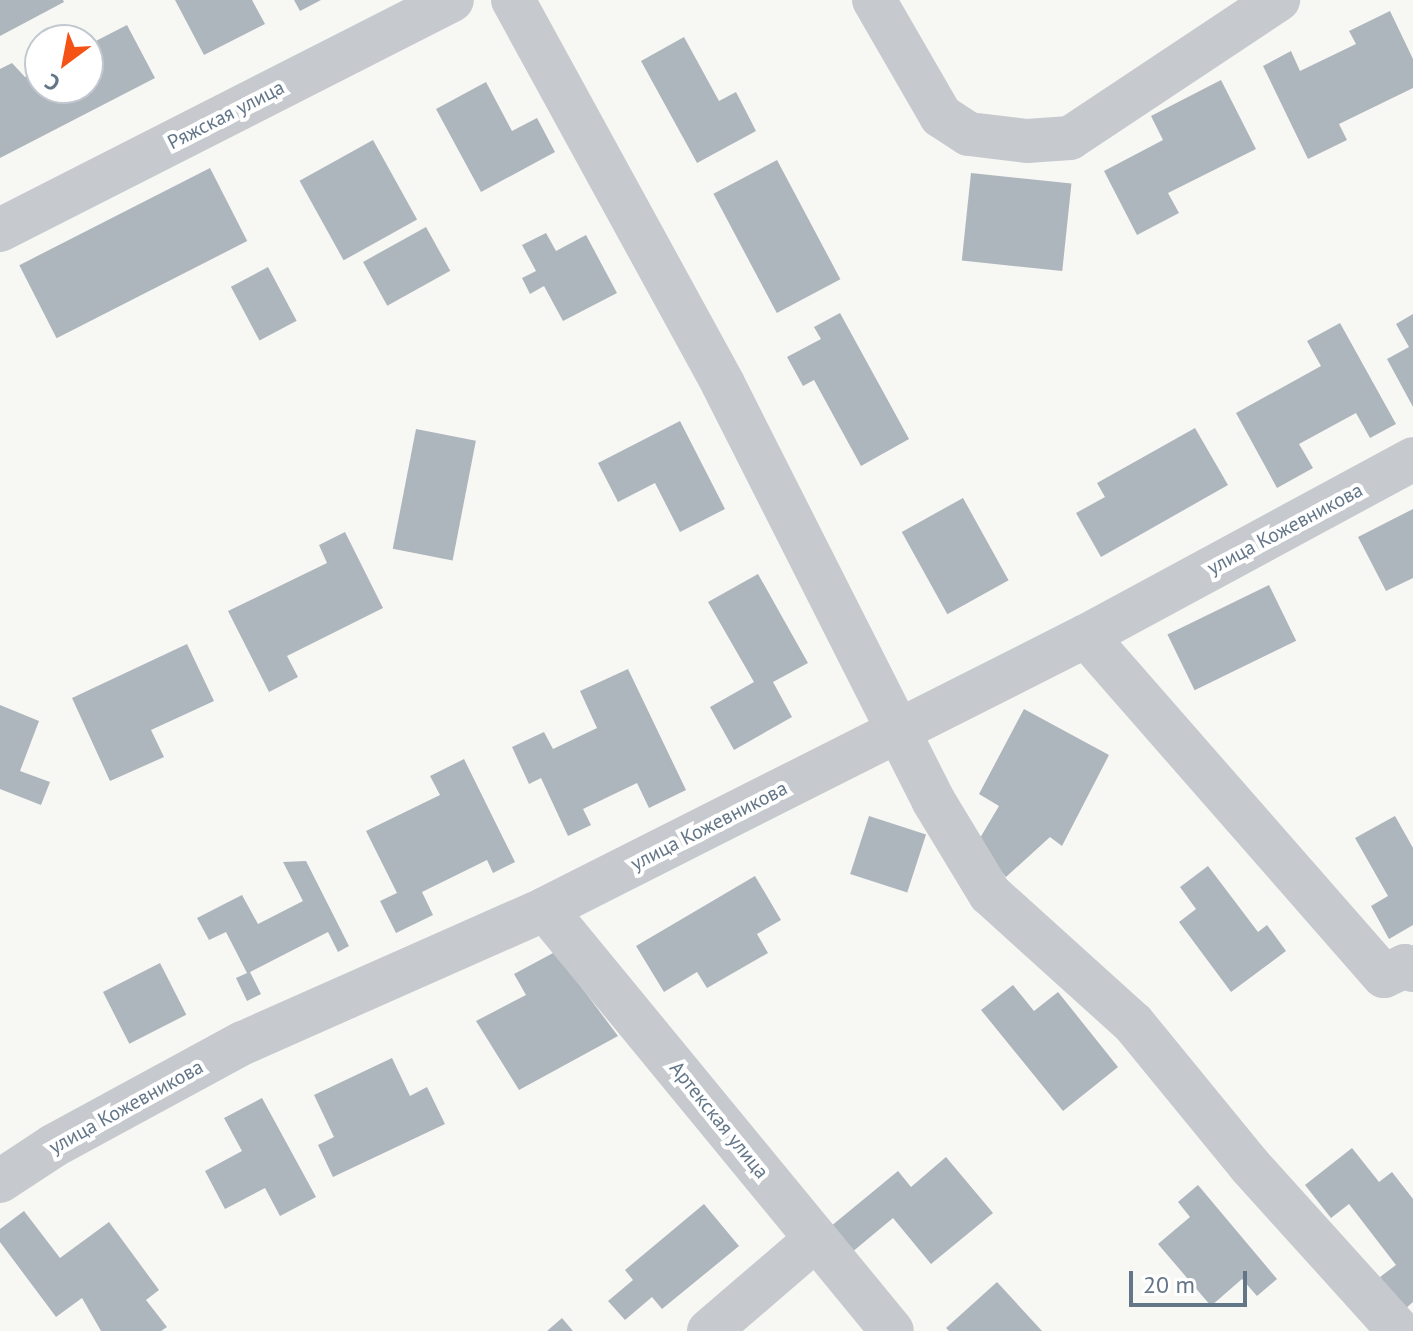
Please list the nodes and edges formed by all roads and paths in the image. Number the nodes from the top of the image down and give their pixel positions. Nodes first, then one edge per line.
1 (452, 0) edge
2 (513, 0) edge
3 (874, 0) edge
4 (1278, 0) edge
5 (5, 218) edge
6 (1413, 459) edge
7 (1086, 636) junction
8 (898, 731) junction
9 (545, 909) junction
10 (1410, 966) edge
11 (0, 1181) edge
12 (816, 1239) junction
13 (709, 1331) edge
14 (892, 1331) edge
15 (1399, 1331) edge

1 - 5 street, Ряжская улица
2 - 8 street
3 - 4 street
6 - 7 street, улица Кожевникова
7 - 8 street, улица Кожевникова
7 - 10 street
8 - 9 street, улица Кожевникова
8 - 15 street
9 - 11 street, улица Кожевникова
9 - 12 street, Артекская улица
12 - 13 street
12 - 14 street, Артекская улица

